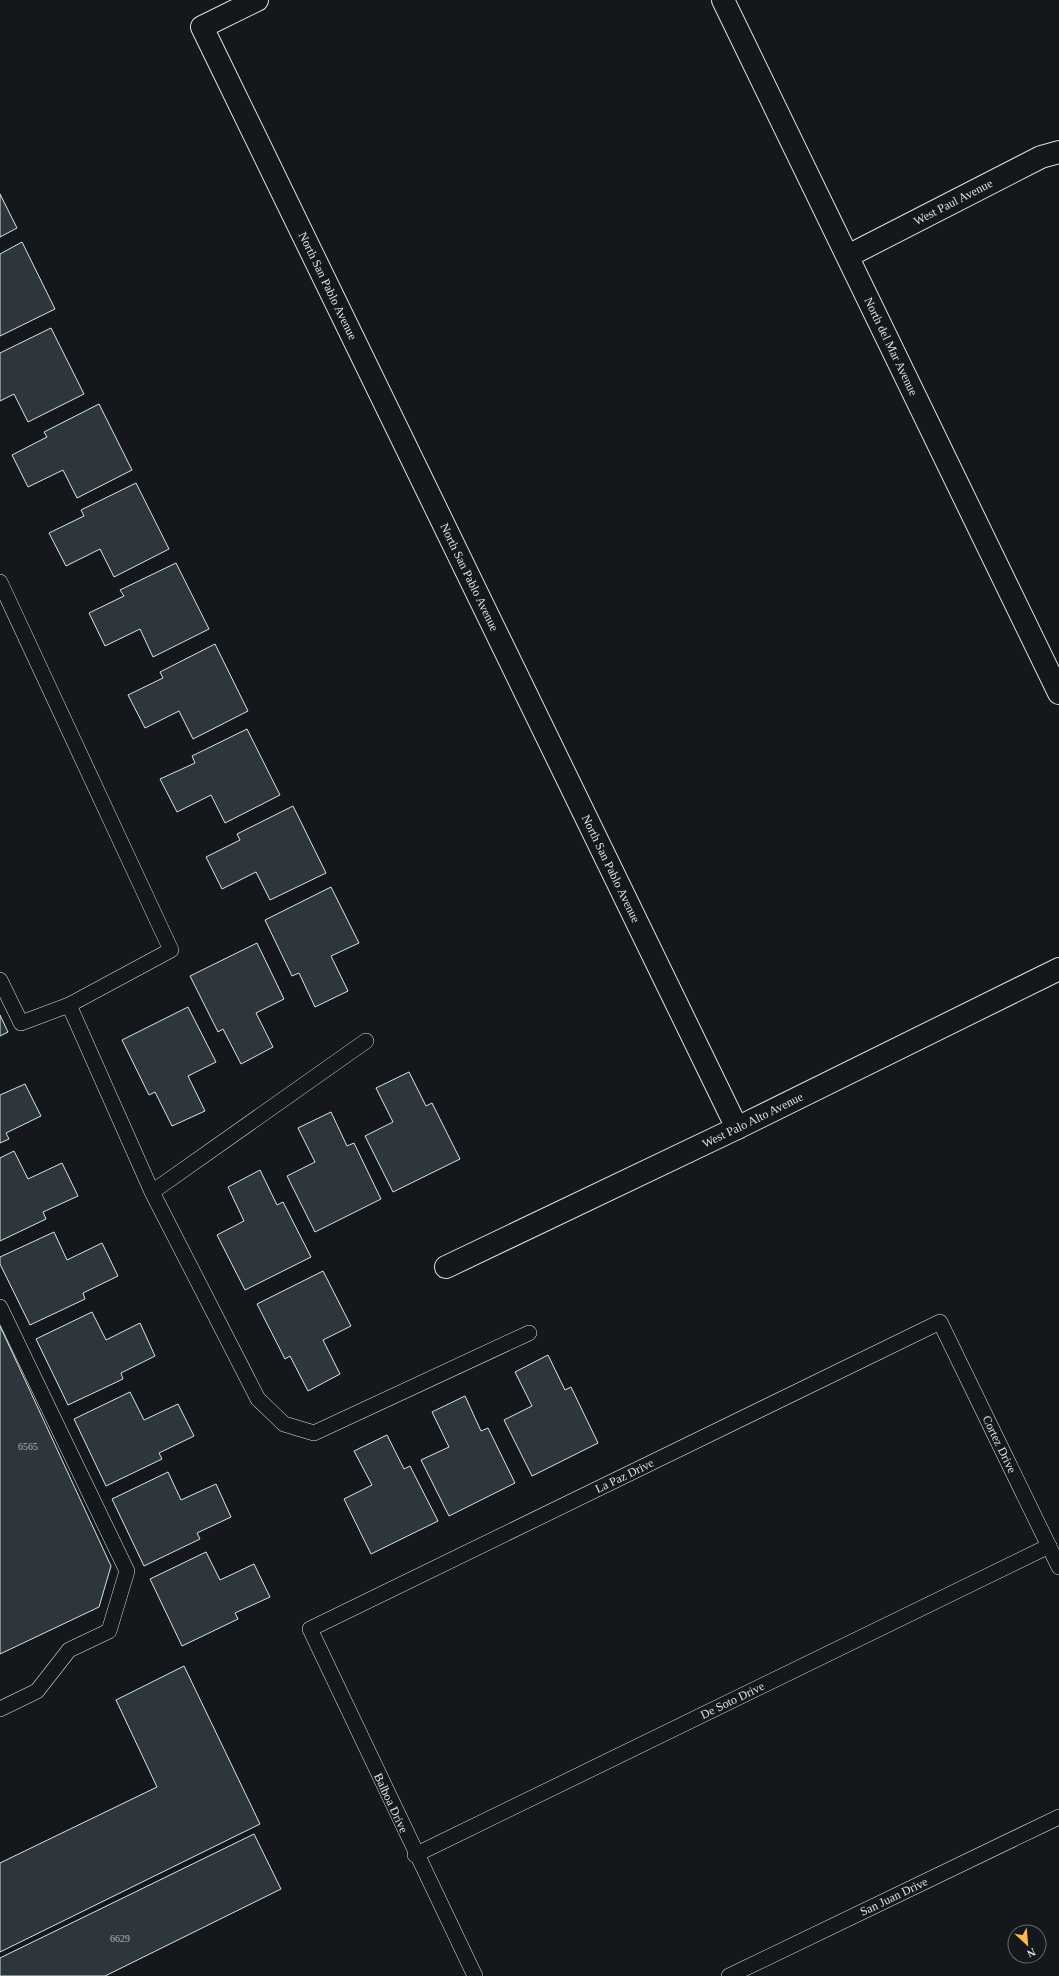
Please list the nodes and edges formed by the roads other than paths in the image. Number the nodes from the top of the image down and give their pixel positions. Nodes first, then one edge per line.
1 (257, 0) edge
2 (723, 0) edge
3 (1059, 152) edge
4 (848, 256) junction
5 (0, 582) edge
6 (1059, 692) edge
7 (1059, 970) edge
8 (0, 980) edge
9 (69, 1005) junction
10 (366, 1041) dead end
11 (737, 1128) junction
12 (152, 1192) junction
13 (446, 1267) dead end
14 (0, 1307) edge
15 (940, 1322) joint
16 (529, 1333) dead end
17 (1049, 1546) junction
18 (1059, 1567) edge
19 (310, 1629) joint
20 (0, 1709) edge
21 (1059, 1817) edge
22 (416, 1855) junction
23 (475, 1976) edge
24 (729, 1976) edge

1 - 11 street, North San Pablo Avenue
2 - 4 street, North del Mar Avenue
3 - 4 street, West Paul Avenue
4 - 6 street, North del Mar Avenue
5 - 9 lane
7 - 11 street, West Palo Alto Avenue
8 - 9 lane
9 - 12 lane
10 - 12 lane
11 - 13 street, West Palo Alto Avenue
12 - 16 lane
14 - 20 lane
15 - 17 lane, Cortez Drive
15 - 19 lane, La Paz Drive
17 - 18 lane, Cortez Drive
17 - 22 lane, De Soto Drive
19 - 22 lane, Balboa Drive
21 - 24 lane, San Juan Drive
22 - 23 lane, Balboa Drive

